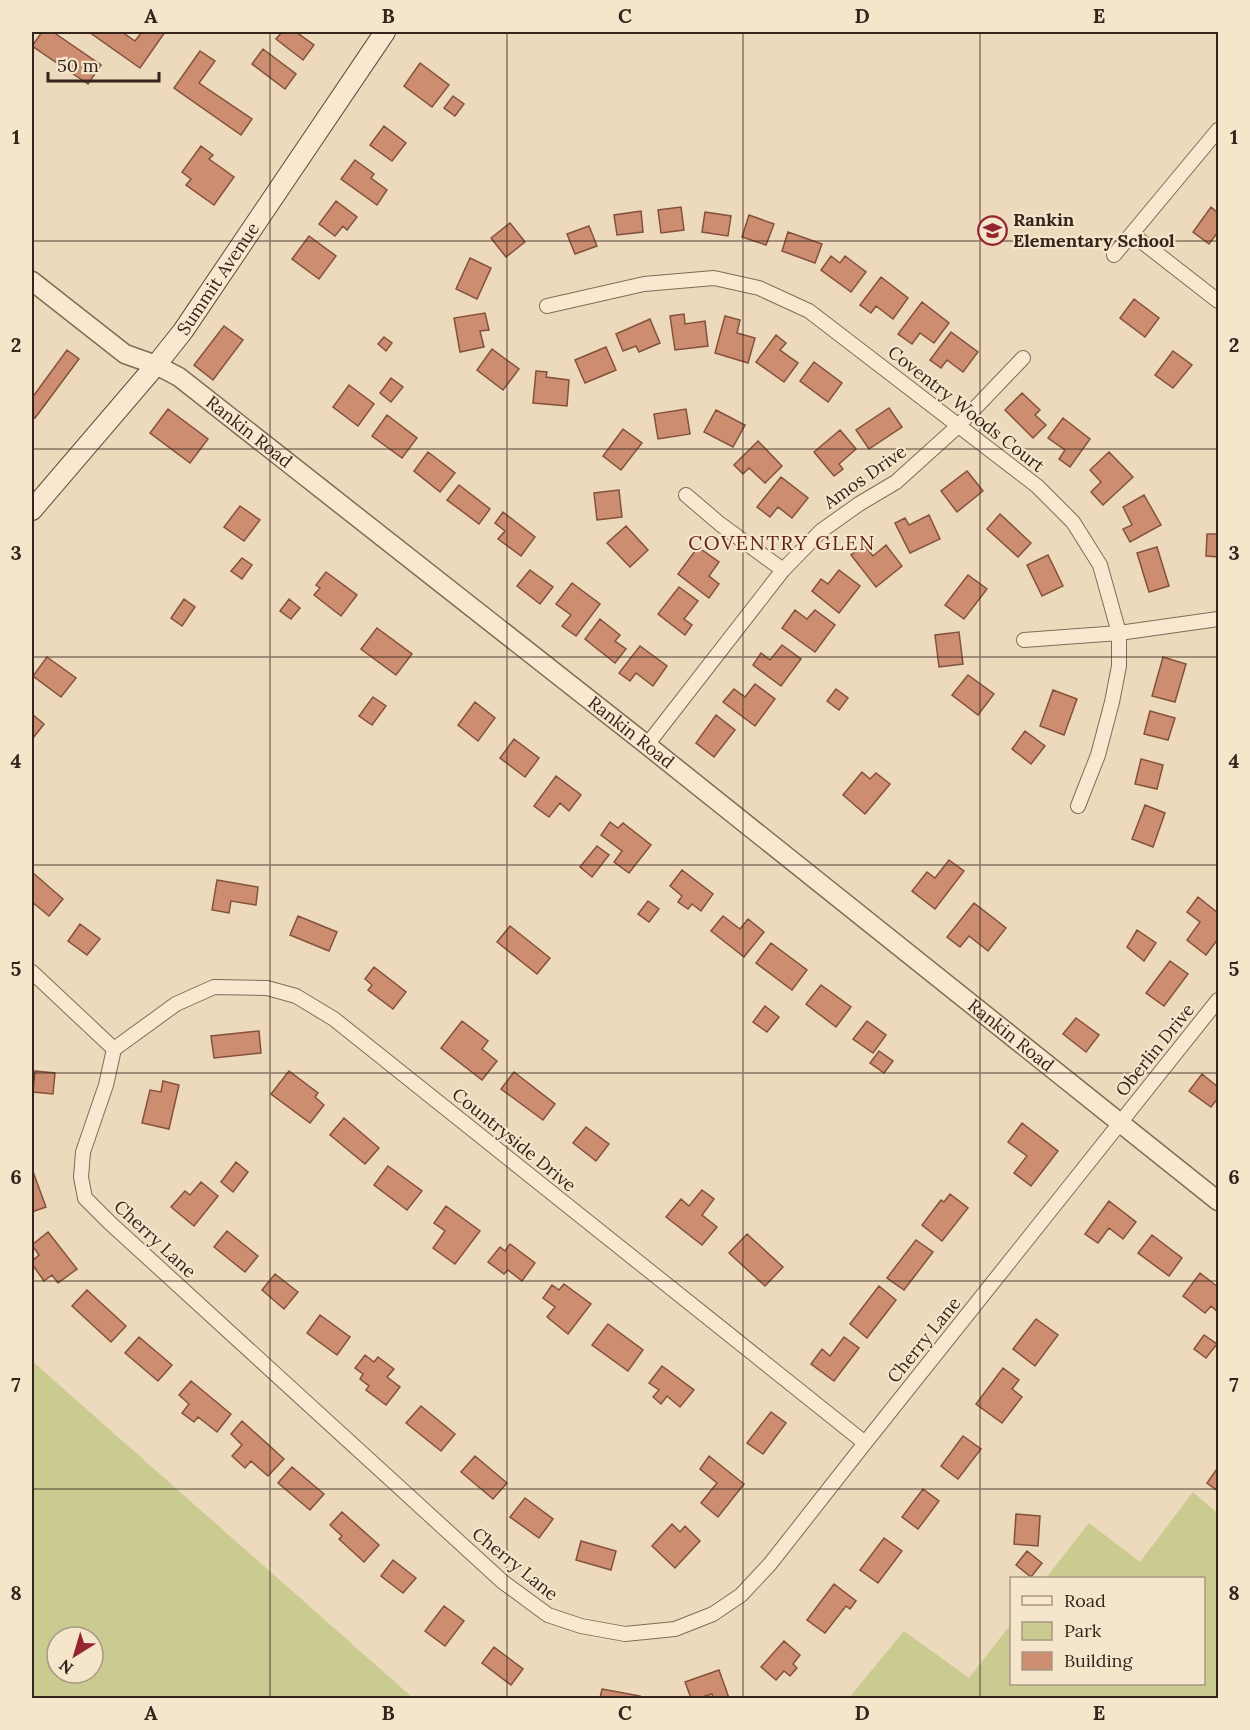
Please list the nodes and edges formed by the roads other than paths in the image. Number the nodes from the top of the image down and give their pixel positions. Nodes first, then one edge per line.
1 (385, 32) edge
2 (1218, 130) edge
3 (1132, 234) junction
4 (1114, 255) dead end
5 (32, 281) edge
6 (1218, 301) edge
7 (547, 306) dead end
8 (1023, 358) dead end
9 (156, 365) junction
10 (958, 426) junction
11 (686, 495) dead end
12 (32, 510) edge
13 (783, 570) junction
14 (1218, 619) edge
15 (1119, 633) junction
16 (1024, 640) dead end
17 (647, 745) junction
18 (1078, 806) dead end
19 (32, 972) edge
20 (1218, 1000) edge
21 (114, 1049) junction
22 (1120, 1123) junction
23 (1218, 1202) edge
24 (864, 1443) junction

1 - 9 main road, Summit Avenue
2 - 3 street
3 - 4 street
3 - 6 street
5 - 9 street, Rankin Road
7 - 10 street, Coventry Woods Court
8 - 10 street, Amos Drive
9 - 12 main road, Summit Avenue
9 - 17 street, Rankin Road
10 - 13 street, Amos Drive
10 - 15 street, Coventry Woods Court
11 - 13 street
13 - 17 street, Amos Drive
14 - 15 street
15 - 16 street
15 - 18 street, Coventry Woods Court
17 - 22 street, Rankin Road
19 - 21 street
20 - 22 street, Oberlin Drive
21 - 24 street, Countryside Drive
21 - 24 street, Cherry Lane
22 - 23 street, Rankin Road
22 - 24 street, Cherry Lane

